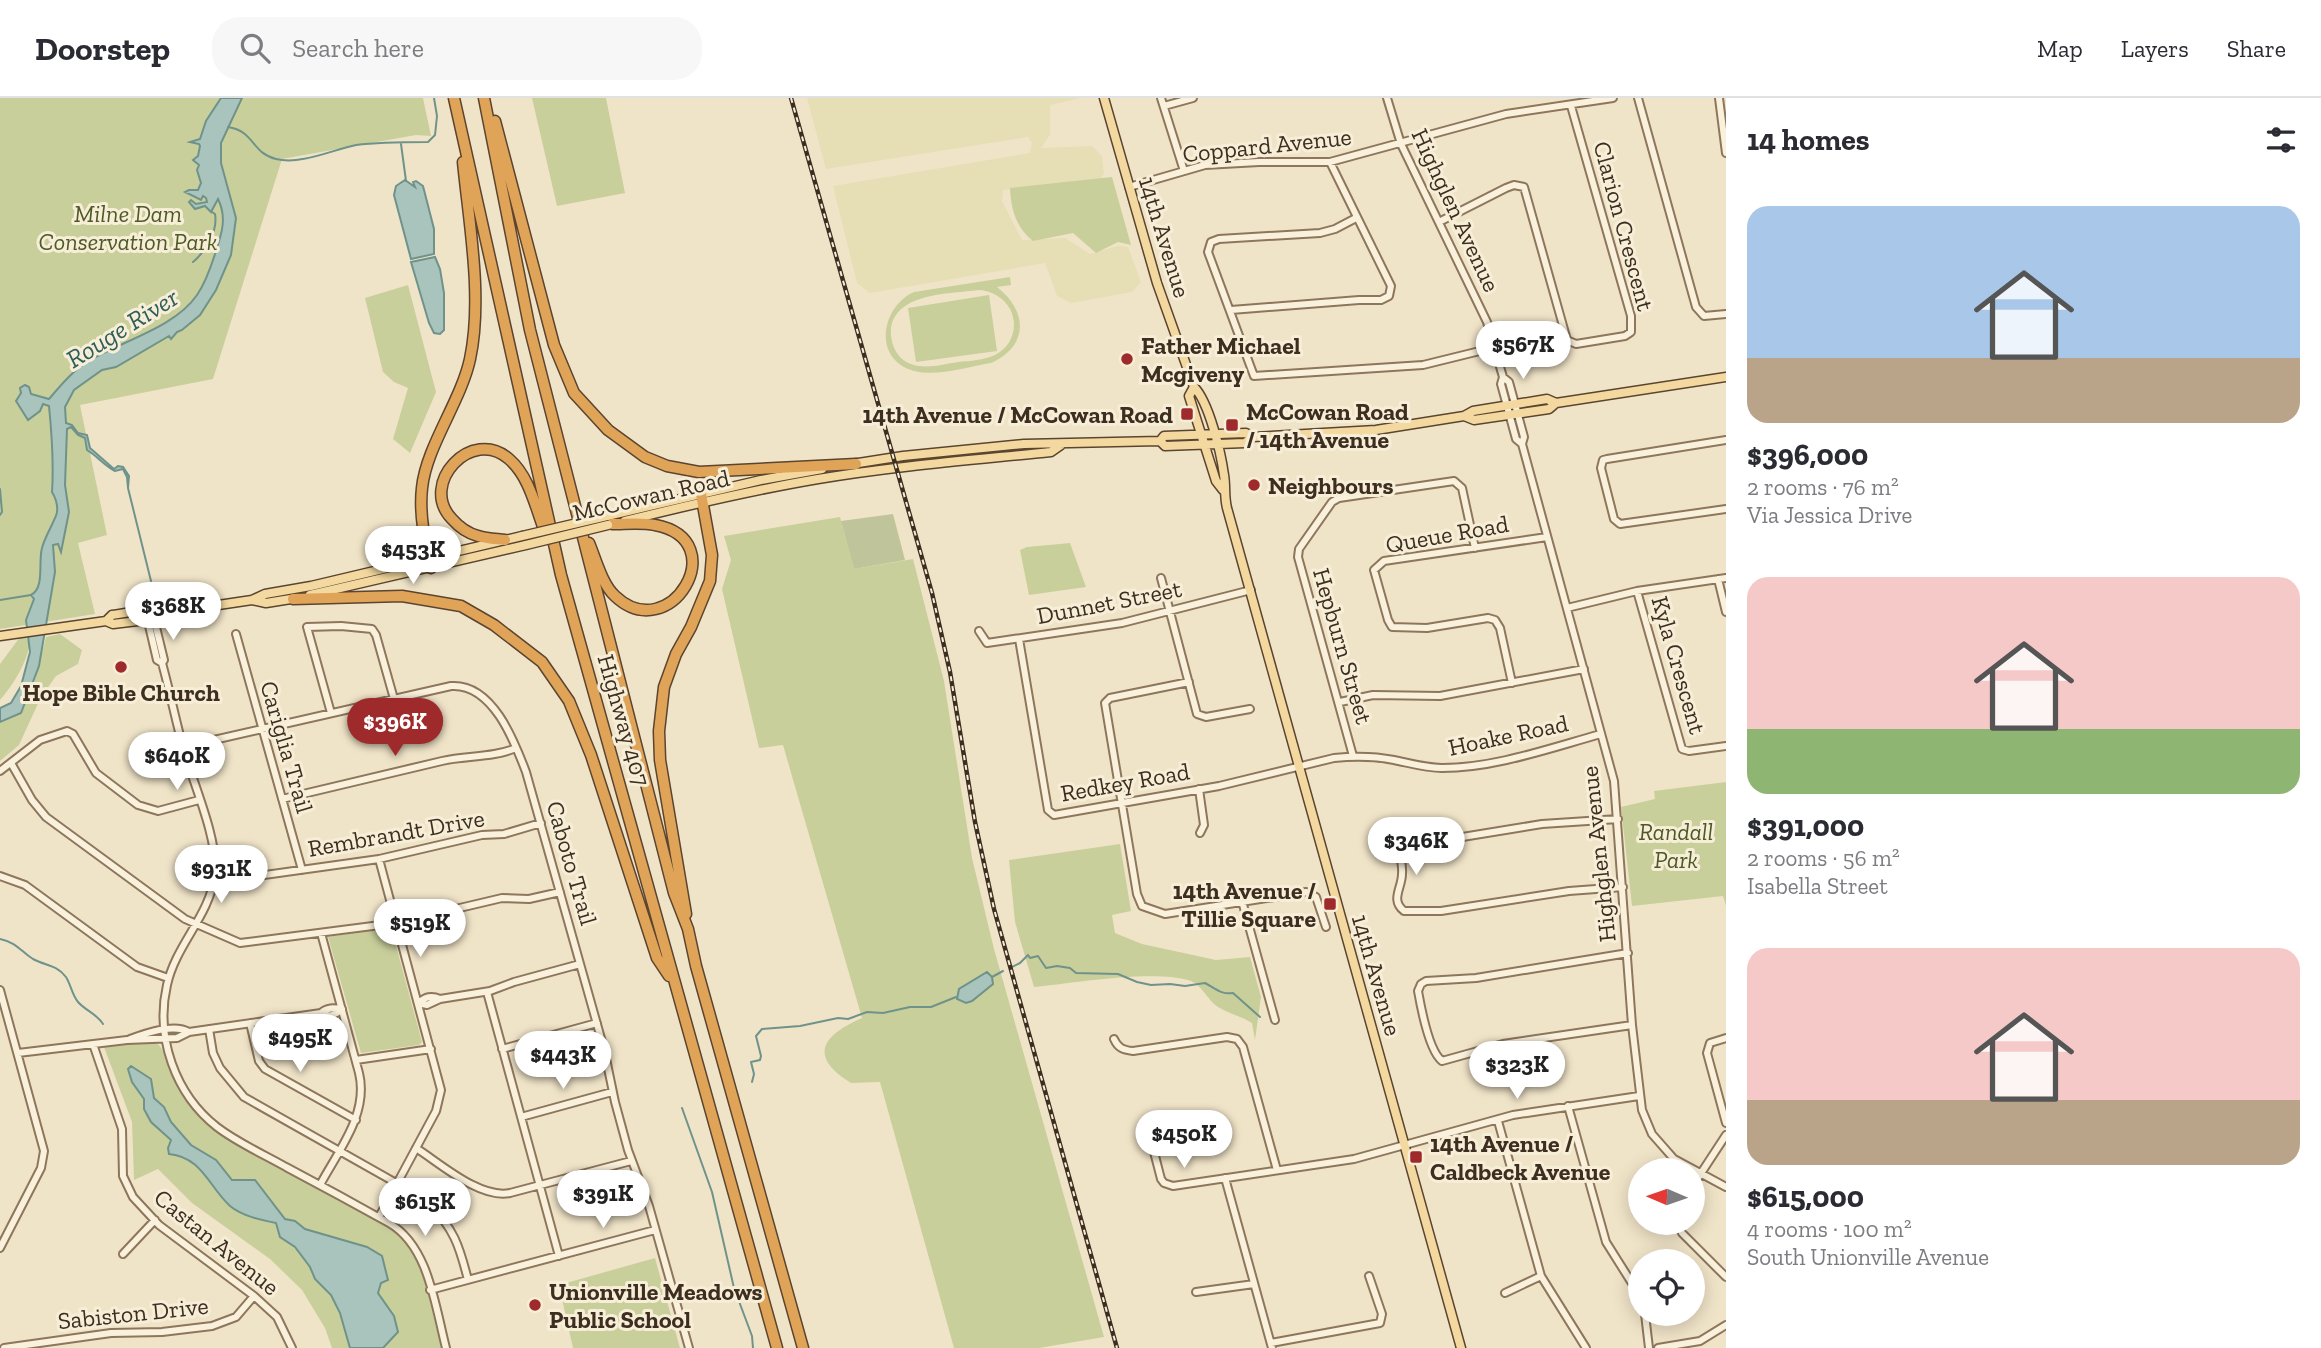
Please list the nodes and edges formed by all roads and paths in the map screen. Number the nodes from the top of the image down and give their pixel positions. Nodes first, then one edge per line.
1 (454, 98) edge
2 (487, 98) edge
3 (1104, 98) edge
4 (1193, 98) edge
5 (1387, 98) edge
6 (1614, 98) edge
7 (1638, 98) edge
8 (1719, 98) edge
9 (1162, 102) edge
10 (1571, 106) junction
11 (458, 116) junction
12 (1401, 144) junction
13 (1726, 152) edge
14 (1330, 162) junction
15 (1184, 171) junction
16 (1129, 187) junction
17 (1356, 218) junction
18 (1439, 222) junction
19 (1231, 310) junction
20 (1726, 314) edge
21 (1496, 347) junction
22 (1726, 377) edge
23 (1194, 387) junction
24 (1556, 403) junction
25 (1510, 405) junction
26 (1513, 414) junction
27 (1464, 416) junction
28 (1201, 433) junction
29 (1213, 434) junction
30 (1254, 437) junction
31 (1726, 440) edge
32 (1160, 441) junction
33 (1205, 443) junction
34 (1216, 443) junction
35 (1061, 445) junction
36 (856, 464) junction
37 (1223, 490) junction
38 (702, 498) junction
39 (1726, 509) edge
40 (576, 511) junction
41 (609, 521) junction
42 (1547, 537) junction
43 (505, 540) junction
44 (1475, 548) junction
45 (558, 562) junction
46 (430, 563) junction
47 (1161, 578) dead end
48 (1722, 579) edge
49 (1251, 590) junction
50 (1637, 591) junction
51 (293, 599) junction
52 (252, 600) junction
53 (1567, 608) junction
54 (1170, 611) junction
55 (1726, 612) edge
56 (150, 616) junction
57 (979, 631) dead end
58 (236, 634) dead end
59 (0, 636) edge
60 (1019, 639) junction
61 (1584, 669) junction
62 (1189, 682) junction
63 (1512, 683) junction
64 (394, 699) junction
65 (1340, 702) junction
66 (1250, 709) dead end
67 (331, 713) junction
68 (263, 729) junction
69 (1601, 734) junction
70 (1726, 746) edge
71 (183, 747) junction
72 (516, 748) junction
73 (1353, 756) junction
74 (11, 763) junction
75 (1298, 766) junction
76 (0, 771) edge
77 (1199, 789) junction
78 (282, 799) junction
79 (199, 800) junction
80 (1122, 803) junction
81 (1618, 819) junction
82 (541, 823) junction
83 (1200, 833) dead end
84 (379, 859) junction
85 (302, 870) junction
86 (215, 874) junction
87 (0, 876) edge
88 (1623, 887) junction
89 (560, 892) junction
90 (1242, 901) junction
91 (1332, 918) junction
92 (396, 923) junction
93 (196, 924) junction
94 (1326, 927) dead end
95 (688, 929) junction
96 (321, 933) junction
97 (1628, 953) junction
98 (580, 964) junction
99 (168, 978) junction
100 (675, 984) junction
101 (0, 990) edge
102 (487, 992) junction
103 (418, 1003) junction
104 (342, 1009) junction
105 (1275, 1020) dead end
106 (250, 1023) junction
107 (597, 1023) junction
108 (1632, 1025) junction
109 (209, 1029) junction
110 (164, 1031) junction
111 (189, 1032) junction
112 (1726, 1038) edge
113 (165, 1039) junction
114 (1114, 1039) dead end
115 (127, 1040) junction
116 (93, 1044) junction
117 (431, 1049) junction
118 (502, 1049) junction
119 (18, 1053) junction
120 (356, 1060) junction
121 (612, 1091) junction
122 (1639, 1096) junction
123 (1568, 1106) junction
124 (521, 1117) junction
125 (355, 1119) junction
126 (1498, 1121) junction
127 (1726, 1123) edge
128 (1726, 1135) edge
129 (1405, 1147) junction
130 (416, 1148) junction
131 (1153, 1148) dead end
132 (338, 1150) junction
133 (1673, 1158) edge
134 (631, 1161) junction
135 (1705, 1166) edge
136 (1277, 1170) junction
137 (1705, 1176) edge
138 (1225, 1178) junction
139 (397, 1182) junction
140 (320, 1185) junction
141 (539, 1185) junction
142 (1726, 1187) edge
143 (379, 1217) junction
144 (155, 1220) junction
145 (655, 1230) junction
146 (1685, 1236) edge
147 (0, 1248) edge
148 (123, 1254) dead end
149 (559, 1256) junction
150 (1369, 1276) dead end
151 (1541, 1276) junction
152 (1628, 1277) edge
153 (1726, 1277) edge
154 (468, 1280) junction
155 (1254, 1284) junction
156 (430, 1290) junction
157 (1196, 1292) dead end
158 (1505, 1293) dead end
159 (254, 1296) junction
160 (1726, 1325) edge
161 (1646, 1326) edge
162 (1272, 1345) edge
163 (4, 1348) edge
164 (292, 1348) edge
165 (446, 1348) edge
166 (689, 1348) edge
167 (777, 1348) edge
168 (803, 1348) edge
169 (1461, 1348) edge
170 (1586, 1348) edge
171 (1649, 1348) edge
172 (1658, 1348) edge

1 - 11 highway, Highway 407
2 - 36 highway
2 - 40 highway, Highway 407
3 - 16 main road, 14th Avenue
4 - 9 street
5 - 12 street, Highglen Avenue
6 - 10 street, Coppard Avenue
7 - 20 street
8 - 13 street
9 - 15 street
10 - 12 street, Coppard Avenue
10 - 18 street, Clarion Crescent
11 - 45 highway, Highway 407
11 - 46 highway
12 - 14 street, Coppard Avenue
12 - 18 street, Highglen Avenue
14 - 15 street, Coppard Avenue
14 - 17 street
15 - 16 street, Coppard Avenue
16 - 23 main road, 14th Avenue
17 - 19 street
17 - 19 street
18 - 21 street, Highglen Avenue
19 - 21 street
21 - 25 street, Highglen Avenue
22 - 24 main road, McCowan Road
23 - 28 main road, 14th Avenue
23 - 29 main road, 14th Avenue
24 - 25 main road, McCowan Road
24 - 26 main road, McCowan Road
25 - 26 street, Highglen Avenue
25 - 27 main road, McCowan Road
26 - 27 main road, McCowan Road
26 - 42 street, Highglen Avenue
27 - 30 main road, McCowan Road
28 - 29 main road, McCowan Road
28 - 32 main road, McCowan Road
28 - 33 main road, 14th Avenue
29 - 30 main road, McCowan Road
29 - 34 main road, 14th Avenue
30 - 34 main road, McCowan Road
31 - 39 street
32 - 33 main road, McCowan Road
32 - 35 main road, McCowan Road
33 - 34 main road, McCowan Road
33 - 37 main road, 14th Avenue
34 - 37 main road, 14th Avenue
35 - 36 main road, McCowan Road
35 - 38 main road, McCowan Road
36 - 38 main road, McCowan Road
37 - 49 main road, 14th Avenue
38 - 41 main road, McCowan Road
38 - 95 highway
40 - 41 highway
40 - 95 highway, Highway 407
41 - 43 main road, McCowan Road, bridge
41 - 46 main road, McCowan Road, bridge
42 - 44 street, Queue Road
42 - 53 street, Highglen Avenue
43 - 45 highway
43 - 46 main road, McCowan Road
44 - 63 street, Queue Road
44 - 65 street, Hepburn Street
45 - 100 highway, Highway 407
46 - 51 main road, McCowan Road
46 - 52 main road, McCowan Road
47 - 54 street
48 - 50 street
48 - 55 street
49 - 54 street, Dunnet Street
49 - 75 main road, 14th Avenue
50 - 53 street
50 - 70 street, Kyla Crescent
51 - 52 main road, McCowan Road
51 - 100 highway
52 - 56 main road, McCowan Road
53 - 61 street, Highglen Avenue
54 - 60 street, Dunnet Street
54 - 62 street
56 - 59 main road, McCowan Road
56 - 71 street
57 - 60 street, Dunnet Street
58 - 68 street, Cariglia Trail
60 - 80 street, Redkey Road
61 - 63 street
61 - 69 street, Highglen Avenue
62 - 66 street
62 - 80 street
63 - 65 street
64 - 67 street, Caboto Trail
64 - 67 street
64 - 72 street, Caboto Trail
65 - 73 street, Hepburn Street
67 - 68 street, Caboto Trail
68 - 71 street, Caboto Trail
68 - 78 street, Cariglia Trail
69 - 73 street, Hoake Road
69 - 81 street, Highglen Avenue
71 - 79 street
72 - 78 street
72 - 82 street, Caboto Trail
73 - 75 street, Hoake Road
74 - 76 street
74 - 79 street
74 - 93 street
75 - 77 street, Redkey Road
75 - 91 main road, 14th Avenue
77 - 80 street, Redkey Road
77 - 83 street
78 - 85 street, Cariglia Trail
79 - 86 street
80 - 90 street
81 - 88 street, Highglen Avenue
81 - 88 street
82 - 84 street, Rembrandt Drive
82 - 89 street, Caboto Trail
84 - 85 street, Rembrandt Drive
84 - 92 street
85 - 86 street, Rembrandt Drive
86 - 93 street
87 - 99 street
88 - 97 street, Highglen Avenue
89 - 92 street
89 - 98 street, Caboto Trail
90 - 91 street
90 - 105 street
91 - 94 street
91 - 129 main road, 14th Avenue
92 - 96 street
92 - 103 street
93 - 96 street
93 - 99 street
95 - 168 highway, Highway 407
96 - 104 street
97 - 108 street, Highglen Avenue
97 - 108 street
98 - 102 street
98 - 107 street, Caboto Trail
99 - 110 street
100 - 167 highway, Highway 407
101 - 119 street
102 - 103 street
102 - 118 street
103 - 117 street
104 - 106 street
104 - 120 street
106 - 109 street
106 - 125 street
107 - 118 street
107 - 121 street, Caboto Trail
108 - 122 street, Highglen Avenue
109 - 111 street
109 - 132 street
110 - 111 street
110 - 113 street
110 - 115 street
111 - 113 street
112 - 127 street
113 - 115 street
113 - 140 street
114 - 136 street
115 - 116 street
116 - 119 street
116 - 144 street, Castan Avenue
117 - 120 street
117 - 130 street
118 - 124 street
119 - 147 street
120 - 125 street
121 - 124 street
121 - 134 street, Caboto Trail
122 - 123 street
122 - 133 street, Highglen Avenue
123 - 126 street
123 - 152 street
124 - 141 street
125 - 132 street
126 - 129 street
126 - 151 street
128 - 135 street
129 - 136 street
129 - 169 main road, 14th Avenue
130 - 139 street
130 - 141 street
131 - 138 street
132 - 139 street
132 - 140 street
134 - 141 street
134 - 145 street, Caboto Trail
136 - 138 street
137 - 142 street, Highglen Avenue
138 - 155 street
139 - 143 street
139 - 154 street
140 - 143 street
141 - 149 street
143 - 156 street
144 - 148 street
144 - 159 street, Castan Avenue
145 - 149 street
145 - 166 street, Caboto Trail
146 - 153 street
149 - 154 street
150 - 162 street
151 - 158 street
151 - 170 street
154 - 156 street
155 - 157 street
155 - 162 street
156 - 165 street
159 - 163 street, Sabiston Drive
159 - 164 street, Castan Avenue
160 - 172 street
161 - 171 street

